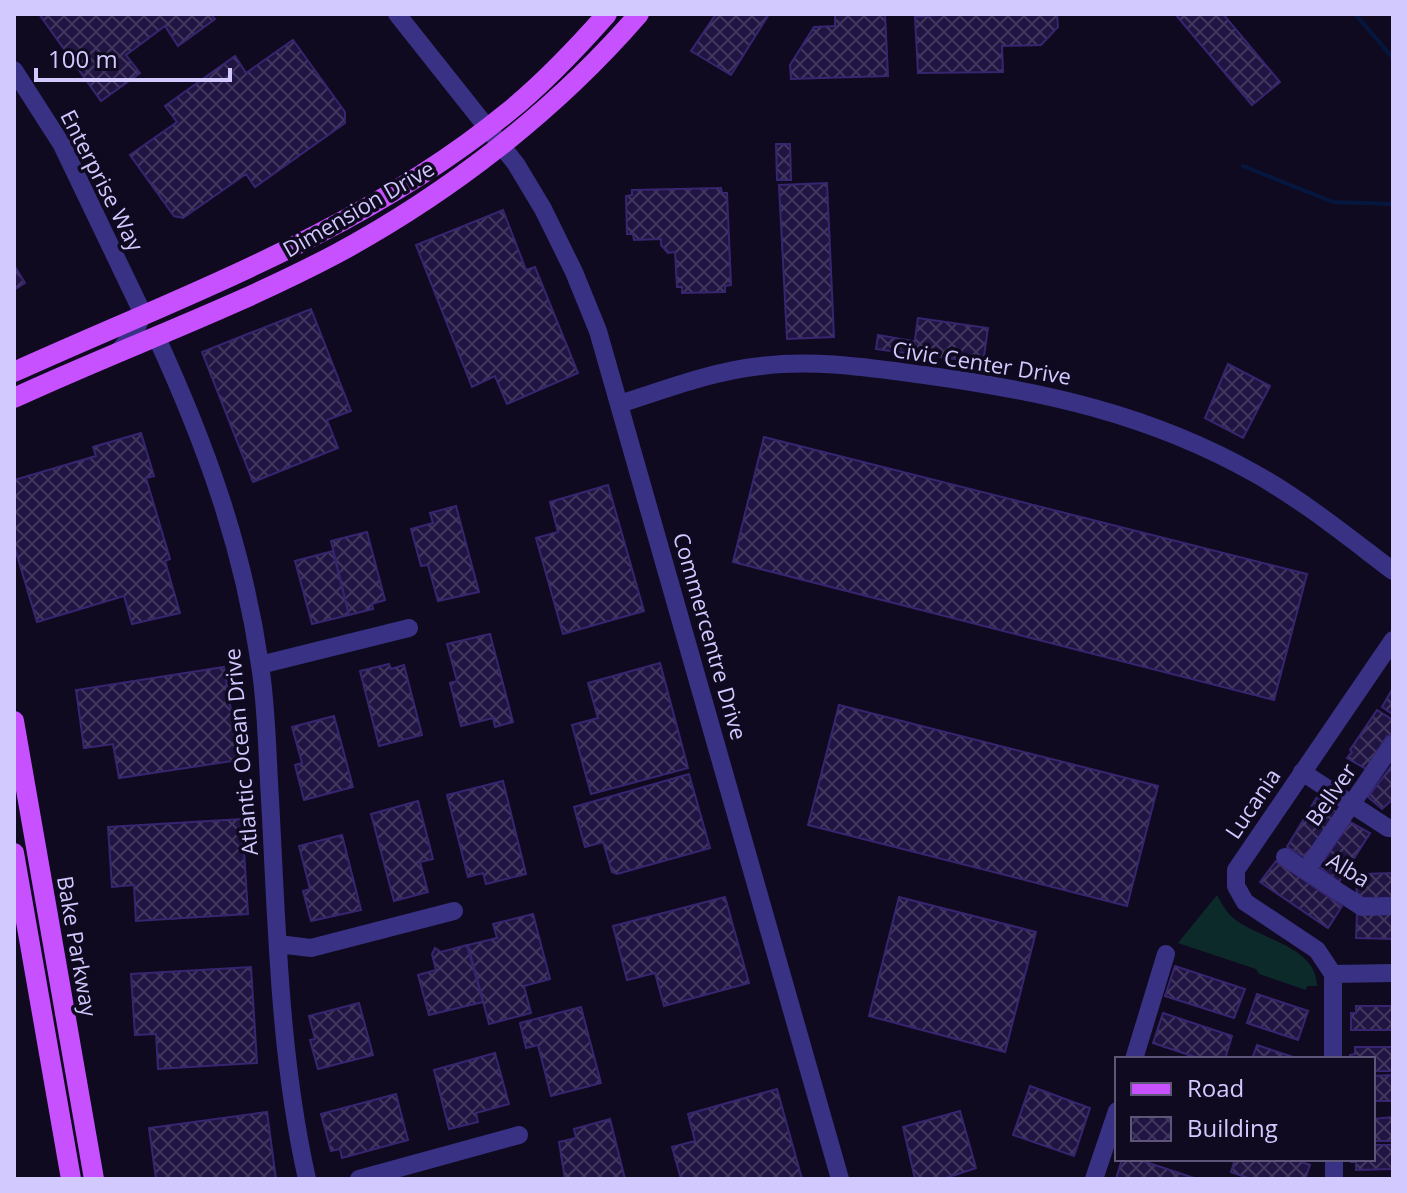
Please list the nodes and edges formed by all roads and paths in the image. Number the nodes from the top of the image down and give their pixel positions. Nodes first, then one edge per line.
1 (397, 14) edge
2 (607, 14) edge
3 (639, 14) edge
4 (14, 70) edge
5 (494, 136) junction
6 (143, 314) junction
7 (156, 336) junction
8 (118, 352) junction
9 (14, 372) edge
10 (14, 398) edge
11 (620, 404) junction
12 (1393, 571) edge
13 (409, 628) dead end
14 (1393, 640) edge
15 (260, 665) junction
16 (14, 721) edge
17 (1393, 744) edge
18 (1302, 772) junction
19 (1352, 806) junction
20 (1393, 828) edge
21 (14, 853) edge
22 (1285, 857) dead end
23 (1306, 870) junction
24 (1393, 906) edge
25 (454, 911) dead end
26 (278, 944) junction
27 (1166, 954) dead end
28 (1393, 973) edge
29 (1333, 974) junction
30 (1135, 1057) edge
31 (1333, 1057) edge
32 (1115, 1117) edge
33 (519, 1135) dead end
34 (71, 1179) edge
35 (94, 1179) edge
36 (307, 1179) edge
37 (359, 1179) edge
38 (840, 1179) edge
39 (1094, 1179) edge

1 - 5 street
2 - 5 main road, Dimension Drive
3 - 5 main road, Dimension Drive
4 - 6 street, Enterprise Way
5 - 6 main road, Dimension Drive
5 - 7 main road, Dimension Drive
5 - 11 street, Commercentre Drive
6 - 8 street
6 - 9 main road, Dimension Drive
7 - 8 main road, Dimension Drive
7 - 15 street, Atlantic Ocean Drive
8 - 10 main road, Dimension Drive
11 - 12 street, Civic Center Drive
11 - 38 street, Commercentre Drive
13 - 15 street
14 - 18 street, Lucania
15 - 26 street, Atlantic Ocean Drive
16 - 35 main road, Bake Parkway
17 - 19 street, Bellver
18 - 19 street
18 - 29 street, Lucania
19 - 20 street
19 - 23 street, Bellver
21 - 34 main road
22 - 23 street, Alba
23 - 24 street, Alba
25 - 26 street
26 - 36 street, Atlantic Ocean Drive
27 - 30 street
28 - 29 street
29 - 31 street
32 - 39 street
33 - 37 street

